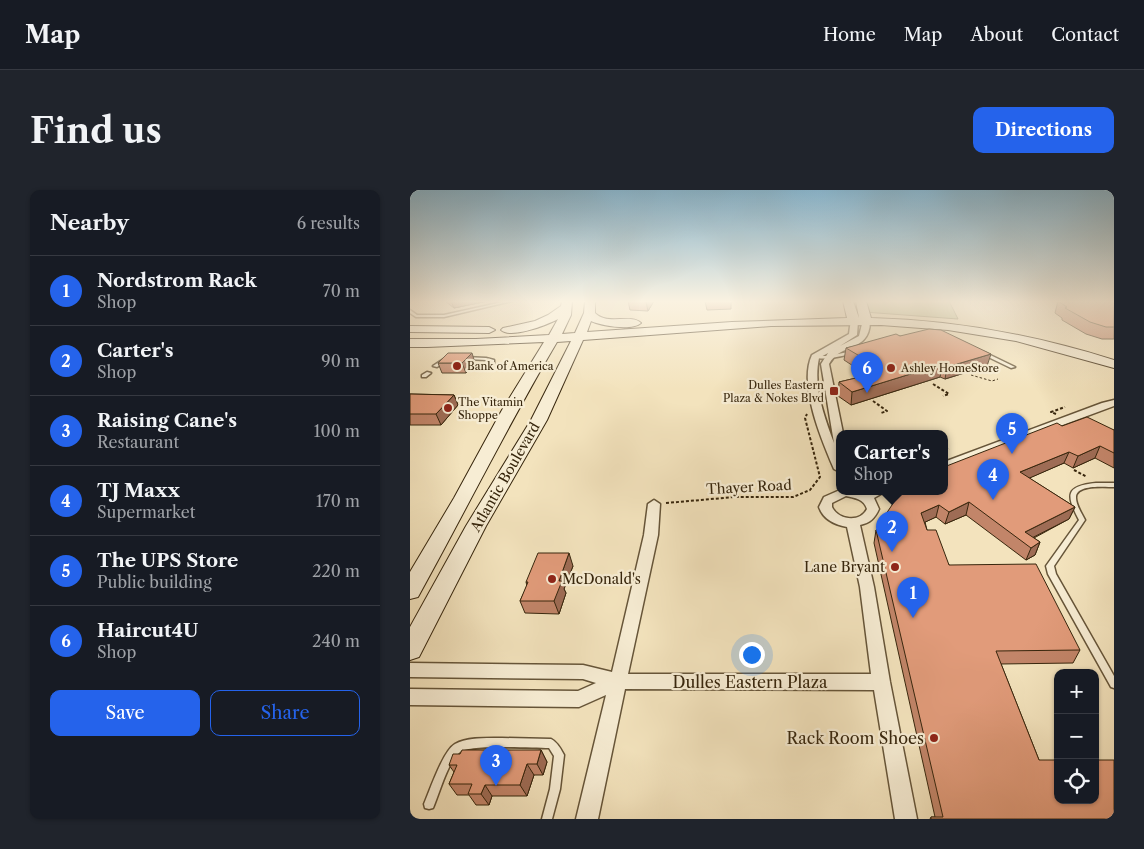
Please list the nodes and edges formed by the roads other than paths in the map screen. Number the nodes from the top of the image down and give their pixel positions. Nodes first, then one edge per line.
1 (513, 330) edge
2 (591, 330) edge
3 (619, 330) edge
4 (849, 330) edge
5 (854, 330) edge
6 (865, 330) edge
7 (968, 330) edge
8 (1023, 330) edge
9 (581, 332) junction
10 (556, 333) junction
11 (410, 336) edge
12 (849, 338) junction
13 (410, 343) edge
14 (469, 343) junction
15 (978, 350) edge
16 (858, 351) edge
17 (1114, 352) edge
18 (814, 357) junction
19 (828, 357) junction
20 (452, 358) edge
21 (460, 358) edge
22 (537, 363) junction
23 (492, 364) dead end
24 (1114, 364) edge
25 (435, 366) dead end
26 (1013, 367) dead end
27 (1112, 403) edge
28 (837, 430) edge
29 (836, 459) edge
30 (948, 465) edge
31 (1114, 485) edge
32 (836, 495) edge
33 (857, 495) edge
34 (869, 495) edge
35 (864, 497) junction
36 (654, 504) road end
37 (853, 522) junction
38 (410, 591) edge
39 (410, 650) edge
40 (410, 670) edge
41 (618, 681) junction
42 (881, 682) junction
43 (1114, 684) edge
44 (410, 697) edge
45 (430, 804) dead end
46 (547, 819) edge
47 (588, 819) edge
48 (906, 819) edge

1 - 10 main road
2 - 9 main road
3 - 9 main road
4 - 12 main road
5 - 12 street
6 - 19 street
7 - 24 main road
8 - 17 main road
9 - 10 main road
9 - 39 main road, Atlantic Boulevard
10 - 11 main road
10 - 14 main road
10 - 22 main road, Atlantic Boulevard
12 - 18 street
13 - 14 main road
14 - 22 main road
15 - 26 lane
16 - 19 lane
18 - 19 lane
18 - 29 street
19 - 28 street
20 - 25 lane
21 - 23 lane
22 - 38 main road, Atlantic Boulevard
27 - 30 street
31 - 43 lane
32 - 37 street
33 - 35 street
34 - 35 street
35 - 37 street
36 - 41 street
37 - 42 street
40 - 41 street, Dulles Eastern Plaza
41 - 42 street, Dulles Eastern Plaza
41 - 44 street, Dulles Eastern Plaza
41 - 47 street
42 - 48 street
45 - 46 lane

